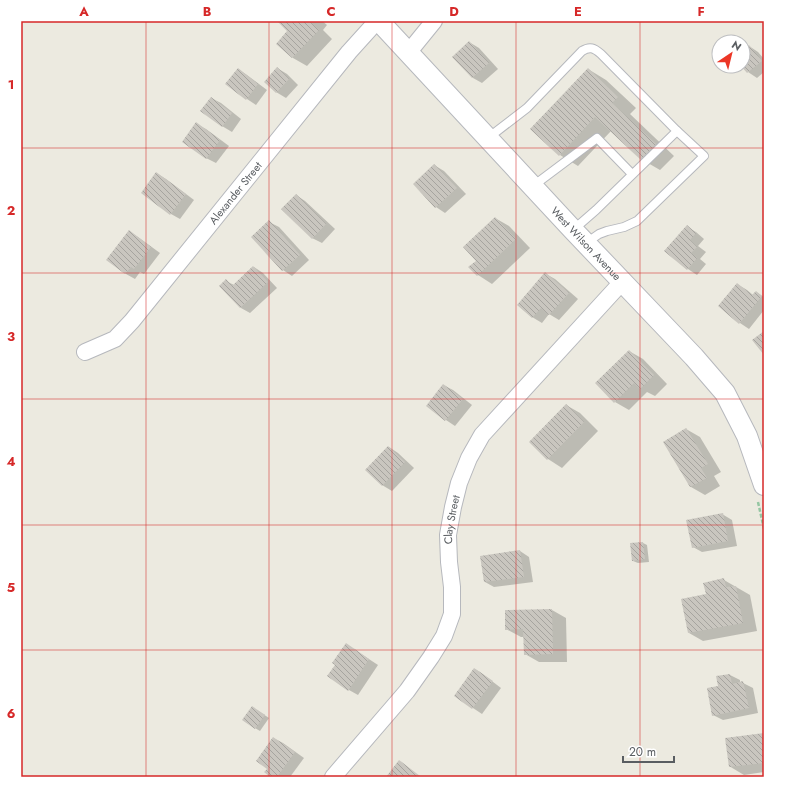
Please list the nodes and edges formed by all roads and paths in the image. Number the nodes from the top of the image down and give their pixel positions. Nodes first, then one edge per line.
1 (378, 21) edge
2 (434, 21) edge
3 (408, 53) junction
4 (677, 131) junction
5 (488, 138) junction
6 (632, 174) junction
7 (532, 187) junction
8 (579, 237) junction
9 (622, 282) junction
10 (85, 352) dead end
11 (760, 490) edge
12 (764, 529) edge
13 (333, 777) edge

1 - 3 street, West Wilson Avenue
1 - 10 street, Alexander Street
2 - 3 street
3 - 5 street, West Wilson Avenue
4 - 5 lane
4 - 6 lane
4 - 8 lane
5 - 7 street, West Wilson Avenue
6 - 7 lane
6 - 8 lane
7 - 8 street, West Wilson Avenue
8 - 9 street, West Wilson Avenue
9 - 11 street, West Wilson Avenue
9 - 13 street, Clay Street
11 - 12 path

